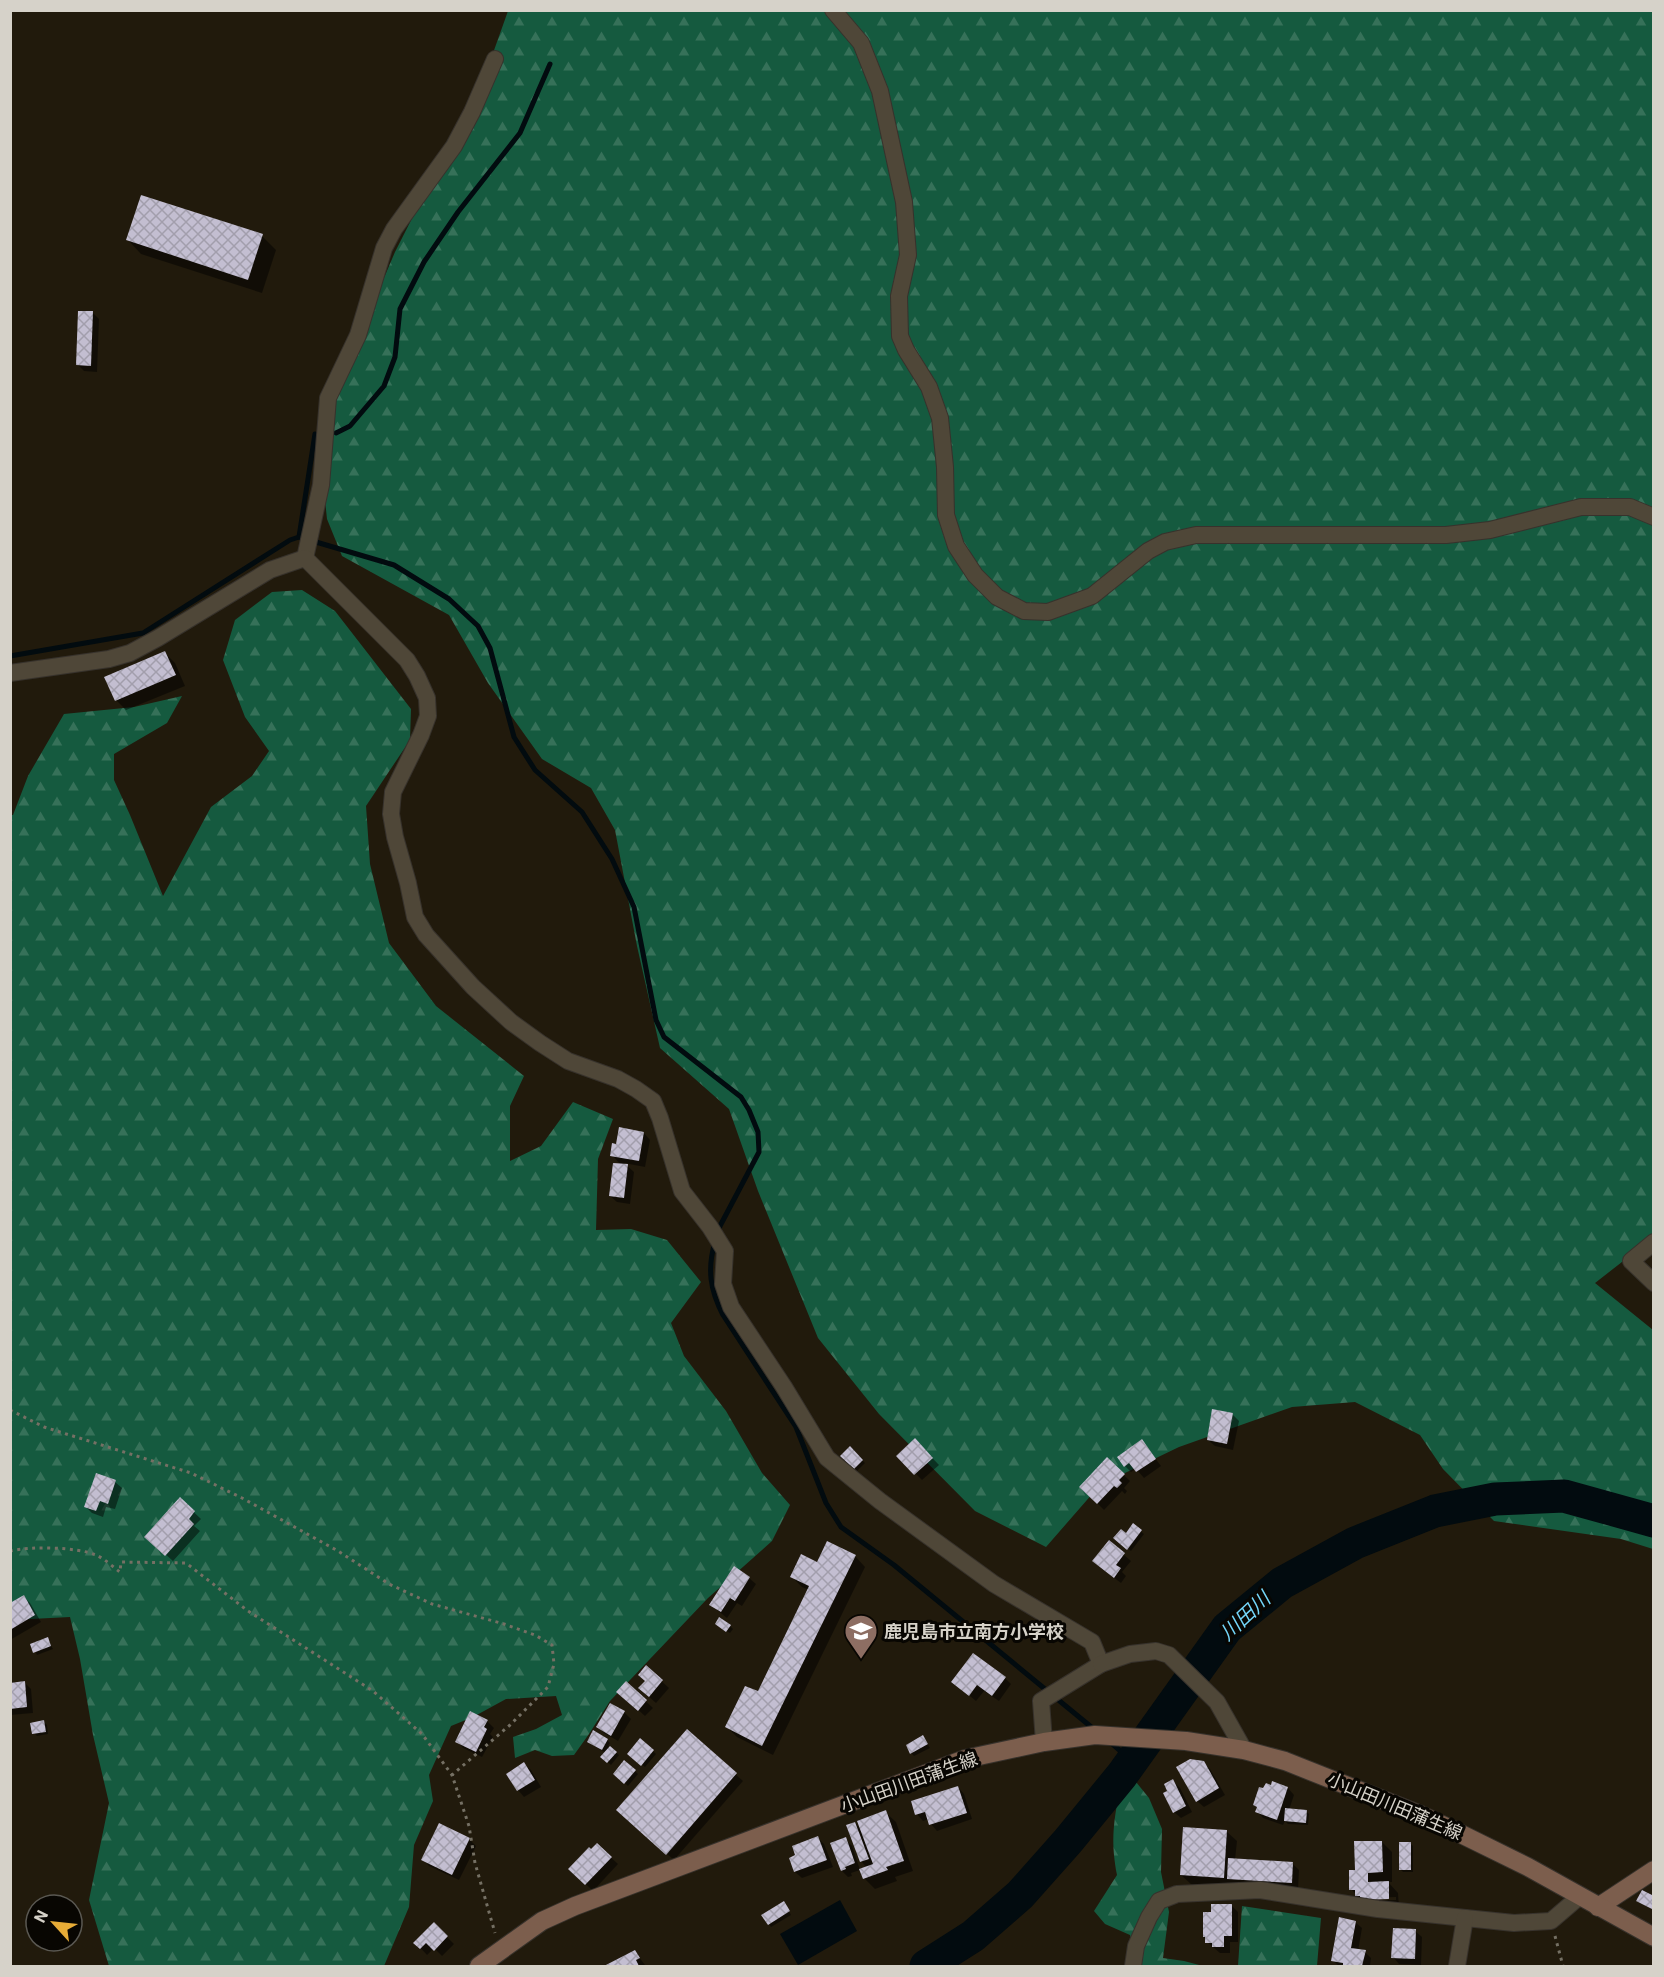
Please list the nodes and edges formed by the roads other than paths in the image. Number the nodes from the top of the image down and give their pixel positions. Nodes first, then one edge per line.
1 (833, 10) edge
2 (495, 59) dead end
3 (1653, 517) edge
4 (308, 545) junction
5 (10, 673) edge
6 (1653, 1242) edge
7 (1653, 1283) edge
8 (1101, 1664) junction
9 (1044, 1742) junction
10 (1244, 1750) junction
11 (1653, 1870) edge
12 (1579, 1897) junction
13 (1598, 1907) junction
14 (1465, 1918) junction
15 (1653, 1936) edge
16 (479, 1966) edge
17 (1133, 1966) edge
18 (1457, 1966) edge

1 - 3 street
2 - 4 street
4 - 5 street
4 - 8 street
6 - 7 street
8 - 9 street
8 - 10 street
9 - 10 main road, 小山田川田蒲生線
9 - 16 main road, 小山田川田蒲生線
10 - 12 main road, 小山田川田蒲生線
11 - 13 main road
12 - 13 main road, 小山田川田蒲生線
12 - 14 street
13 - 15 main road, 小山田川田蒲生線
14 - 17 street
14 - 18 street

